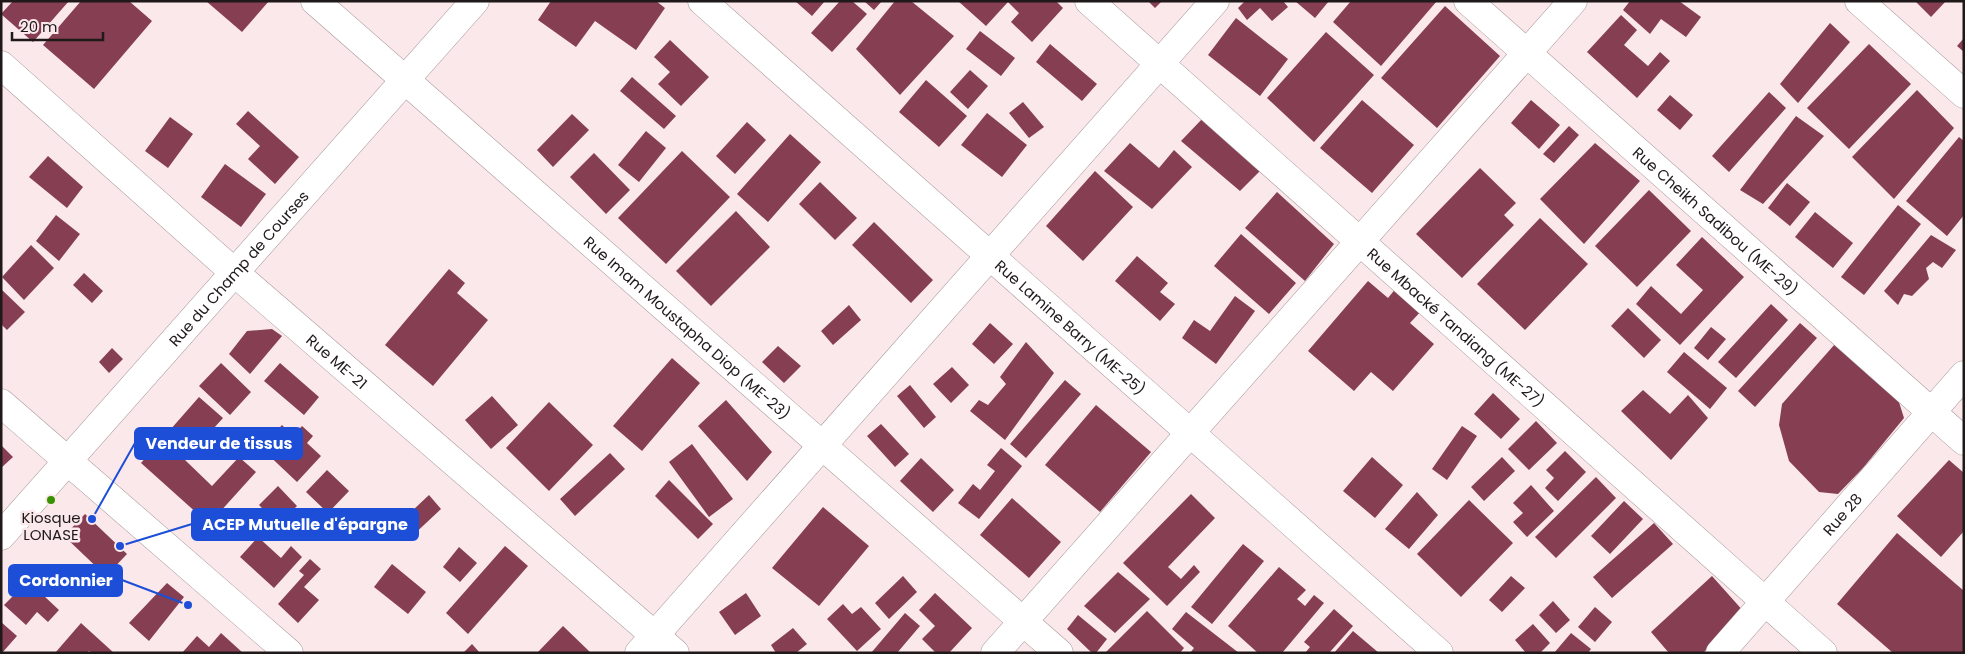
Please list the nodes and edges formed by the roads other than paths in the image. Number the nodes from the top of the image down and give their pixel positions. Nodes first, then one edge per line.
1 (315, 1) edge
2 (475, 1) edge
3 (702, 1) edge
4 (1089, 1) edge
5 (1215, 1) edge
6 (1468, 1) edge
7 (1572, 1) edge
8 (1859, 1) edge
9 (1526, 53) junction
10 (1160, 64) junction
11 (1, 65) edge
12 (405, 80) junction
13 (1964, 94) edge
14 (1360, 241) junction
15 (990, 256) junction
16 (235, 273) junction
17 (1964, 375) edge
18 (1, 403) edge
19 (1931, 412) junction
20 (1190, 433) junction
21 (1964, 441) edge
22 (822, 446) junction
23 (67, 462) junction
24 (1, 536) edge
25 (1765, 602) junction
26 (1023, 621) junction
27 (647, 644) edge
28 (290, 653) edge
29 (675, 653) edge
30 (995, 653) edge
31 (1059, 653) edge
32 (1439, 653) edge
33 (1720, 653) edge
34 (1823, 653) edge

1 - 12 street, Rue Imam Moustapha Diop (ME-23)
2 - 12 street, Rue du Champ de Courses
3 - 15 street, Rue Lamine Barry (ME-25)
4 - 10 street, Rue Mbacké Tandiang (ME-27)
5 - 10 street
6 - 9 street, Rue Cheikh Sadibou (ME-29)
7 - 9 street
8 - 13 street
9 - 14 street
9 - 19 street, Rue Cheikh Sadibou (ME-29)
10 - 14 street, Rue Mbacké Tandiang (ME-27)
10 - 15 street
11 - 16 street, Rue ME-21
12 - 16 street, Rue du Champ de Courses
12 - 22 street, Rue Imam Moustapha Diop (ME-23)
14 - 20 street
14 - 25 street, Rue Mbacké Tandiang (ME-27)
15 - 20 street, Rue Lamine Barry (ME-25)
15 - 22 street
16 - 23 street, Rue du Champ de Courses
16 - 27 street, Rue ME-21
17 - 19 street, Rue 28
18 - 23 street
19 - 21 street, Rue Cheikh Sadibou (ME-29)
19 - 25 street, Rue 28
20 - 26 street
20 - 32 street, Rue Lamine Barry (ME-25)
22 - 26 street, Rue Imam Moustapha Diop (ME-23)
22 - 27 street
23 - 24 street, Rue du Champ de Courses
23 - 28 street
25 - 33 street, Rue 28
25 - 34 street, Rue Mbacké Tandiang (ME-27)
26 - 30 street
26 - 31 street, Rue Imam Moustapha Diop (ME-23)
27 - 29 street, Rue ME-21

